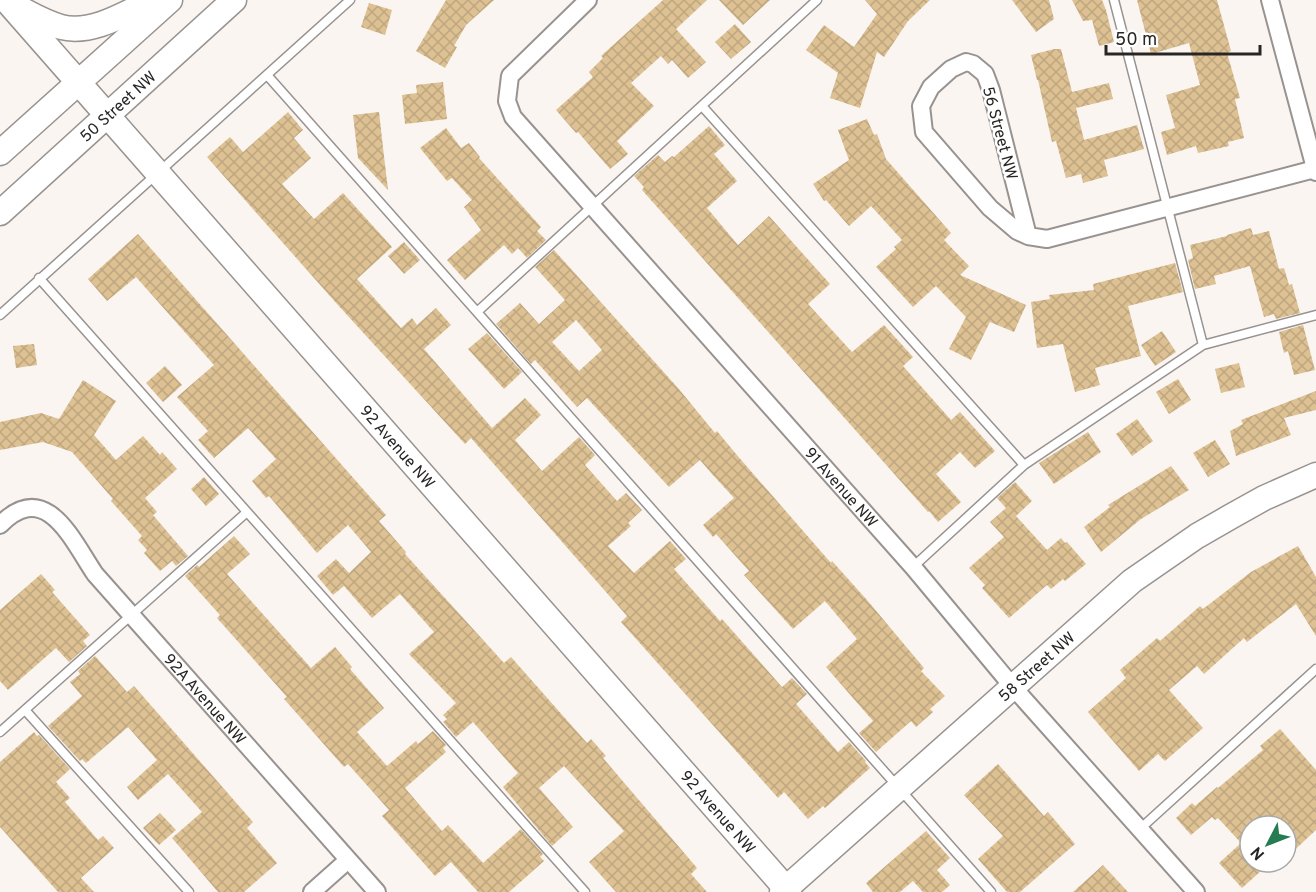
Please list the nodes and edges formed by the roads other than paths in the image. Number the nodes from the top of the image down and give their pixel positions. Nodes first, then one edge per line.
1 (153, 0) edge
2 (170, 0) edge
3 (234, 0) edge
4 (350, 0) edge
5 (588, 0) edge
6 (817, 0) edge
7 (1114, 0) edge
8 (1270, 0) edge
9 (7, 1) edge
10 (267, 75) junction
11 (79, 83) junction
12 (702, 106) junction
13 (109, 116) junction
14 (0, 153) edge
15 (1316, 170) edge
16 (158, 173) junction
17 (592, 206) junction
18 (1167, 207) junction
19 (0, 213) edge
20 (1028, 236) junction
21 (39, 278) junction
22 (477, 312) junction
23 (0, 315) edge
24 (1316, 315) edge
25 (1203, 345) junction
26 (1024, 465) junction
27 (1316, 475) edge
28 (247, 512) junction
29 (0, 525) edge
30 (913, 567) junction
31 (132, 615) junction
32 (1316, 669) edge
33 (1013, 687) junction
34 (25, 710) junction
35 (0, 732) edge
36 (899, 789) junction
37 (1141, 828) junction
38 (348, 860) junction
39 (786, 891) edge
40 (189, 892) edge
41 (312, 892) edge
42 (377, 892) edge
43 (585, 892) edge
44 (991, 892) edge
45 (1196, 892) edge

1 - 9 street
2 - 11 street
3 - 13 street, 50 Street NW
4 - 10 lane
5 - 17 street, 91 Avenue NW
6 - 12 lane
7 - 18 lane
8 - 15 street
9 - 11 street, 92 Avenue NW
10 - 16 lane
10 - 22 lane
11 - 13 street, 92 Avenue NW
11 - 14 street
12 - 17 lane
12 - 26 lane
13 - 16 street, 92 Avenue NW
13 - 19 street, 50 Street NW
15 - 18 street
16 - 21 lane
16 - 39 street, 92 Avenue NW
17 - 22 lane
17 - 30 street, 91 Avenue NW
18 - 20 street
18 - 25 lane
20 - 20 street, 56 Street NW
21 - 23 lane
21 - 28 lane
22 - 36 lane
24 - 25 lane
25 - 26 lane
26 - 30 lane
27 - 33 street, 58 Street NW
28 - 31 lane
28 - 43 lane
29 - 31 street, 92A Avenue NW
30 - 33 street, 91 Avenue NW
31 - 34 lane
31 - 38 street, 92A Avenue NW
32 - 37 lane
33 - 36 street, 58 Street NW
33 - 37 street, 91 Avenue NW
34 - 35 lane
34 - 40 lane
36 - 39 street, 58 Street NW
36 - 44 lane
37 - 45 street, 91 Avenue NW
38 - 41 street
38 - 42 street, 92A Avenue NW

